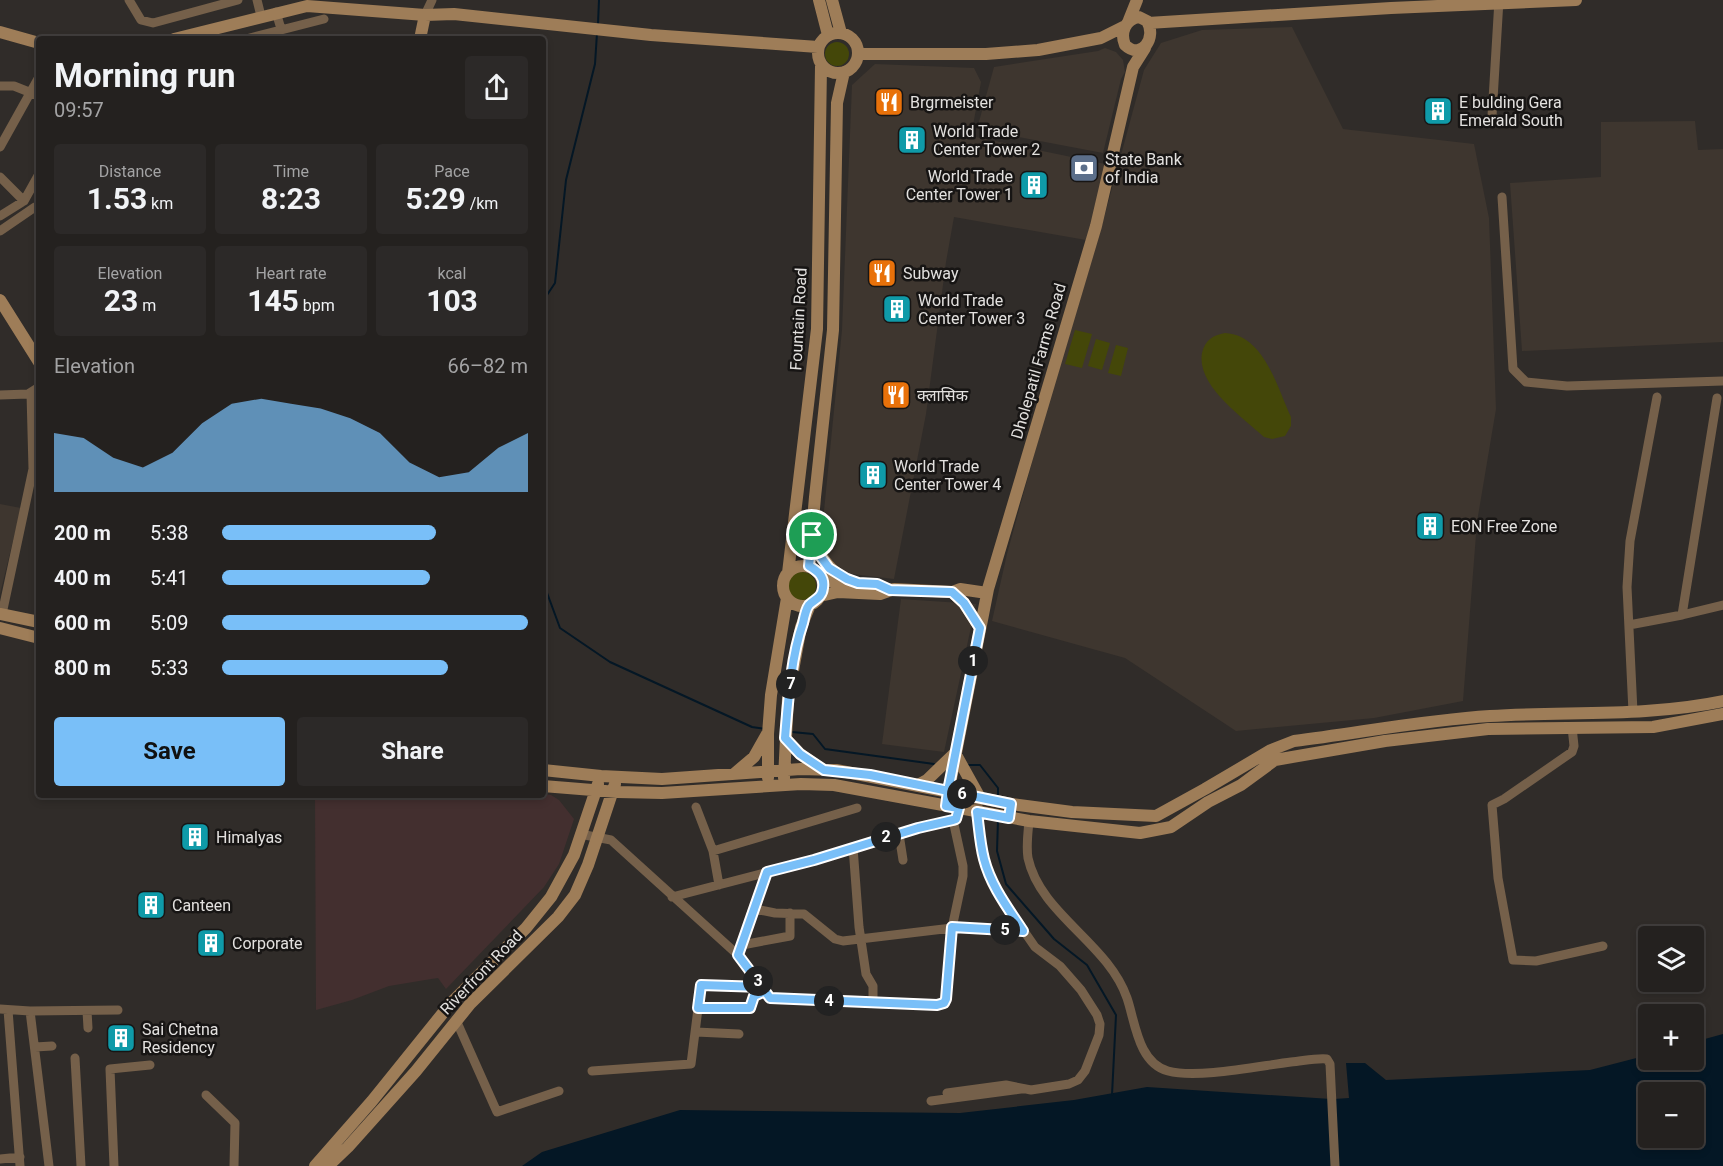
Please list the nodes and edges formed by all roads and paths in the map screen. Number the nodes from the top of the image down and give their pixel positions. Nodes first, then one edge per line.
1 (129, 0) edge
2 (238, 0) edge
3 (257, 0) edge
4 (432, 0) edge
5 (819, 0) edge
6 (832, 0) edge
7 (1137, 0) edge
8 (1143, 0) edge
9 (1576, 0) edge
10 (1517, 1) edge
11 (1499, 2) edge
12 (276, 12) junction
13 (424, 15) junction
14 (261, 16) junction
15 (324, 19) dead end
16 (1177, 21) junction
17 (1148, 22) junction
18 (1127, 23) junction
19 (281, 28) junction
20 (0, 32) edge
21 (841, 33) junction
22 (828, 35) junction
23 (185, 36) edge
24 (256, 36) edge
25 (283, 36) edge
26 (420, 36) edge
27 (1101, 38) junction
28 (36, 42) edge
29 (1147, 43) junction
30 (1126, 46) junction
31 (818, 47) junction
32 (858, 54) junction
33 (821, 66) junction
34 (1133, 67) junction
35 (844, 72) junction
36 (0, 86) edge
37 (34, 93) edge
38 (1492, 117) dead end
39 (0, 147) edge
40 (0, 177) edge
41 (36, 179) edge
42 (1502, 197) dead end
43 (24, 201) junction
44 (35, 207) dead end
45 (0, 216) edge
46 (0, 231) edge
47 (0, 300) edge
48 (36, 357) edge
49 (1723, 381) edge
50 (36, 389) edge
51 (31, 393) junction
52 (0, 395) edge
53 (1657, 397) dead end
54 (1717, 398) dead end
55 (812, 535) junction
56 (809, 566) junction
57 (788, 573) junction
58 (822, 578) junction
59 (858, 583) junction
60 (890, 590) junction
61 (956, 595) junction
62 (820, 596) junction
63 (986, 597) junction
64 (787, 598) junction
65 (810, 605) junction
66 (1723, 605) edge
67 (1, 614) edge
68 (1683, 615) junction
69 (36, 621) edge
70 (1629, 625) junction
71 (0, 628) edge
72 (980, 628) junction
73 (36, 638) edge
74 (1723, 702) edge
75 (1633, 712) junction
76 (1723, 714) edge
77 (1432, 722) junction
78 (1572, 727) junction
79 (768, 729) junction
80 (786, 731) junction
81 (1434, 735) junction
82 (955, 753) junction
83 (546, 770) edge
84 (784, 770) junction
85 (824, 770) junction
86 (769, 772) junction
87 (734, 774) junction
88 (601, 776) junction
89 (618, 777) junction
90 (784, 785) junction
91 (918, 785) junction
92 (546, 786) edge
93 (768, 786) junction
94 (595, 790) junction
95 (948, 791) junction
96 (612, 792) junction
97 (984, 799) junction
98 (1007, 803) junction
99 (946, 806) junction
100 (696, 807) dead end
101 (857, 808) dead end
102 (959, 808) junction
103 (982, 812) junction
104 (1005, 817) junction
105 (953, 820) junction
106 (1029, 821) junction
107 (580, 834) junction
108 (899, 834) junction
109 (597, 837) junction
110 (853, 847) junction
111 (712, 851) junction
112 (903, 860) dead end
113 (767, 872) junction
114 (719, 885) junction
115 (672, 897) junction
116 (755, 909) junction
117 (790, 913) junction
118 (952, 927) junction
119 (1023, 931) junction
120 (861, 939) junction
121 (742, 945) junction
122 (1604, 946) dead end
123 (738, 955) junction
124 (764, 989) junction
125 (873, 1002) junction
126 (698, 1008) junction
127 (4, 1010) edge
128 (118, 1010) dead end
129 (30, 1011) junction
130 (87, 1011) junction
131 (456, 1020) junction
132 (88, 1028) dead end
133 (696, 1032) junction
134 (739, 1034) dead end
135 (52, 1046) dead end
136 (35, 1047) junction
137 (75, 1058) dead end
138 (150, 1065) dead end
139 (592, 1071) dead end
140 (1023, 1089) junction
141 (559, 1091) dead end
142 (947, 1093) dead end
143 (206, 1095) dead end
144 (931, 1101) dead end
145 (0, 1159) edge
146 (20, 1161) edge
147 (48, 1166) edge
148 (81, 1166) edge
149 (112, 1166) edge
150 (234, 1166) edge
151 (315, 1166) edge
152 (328, 1166) edge
153 (1335, 1166) edge

1 - 2 street
3 - 14 street
4 - 13 street
5 - 22 street
6 - 21 street
7 - 18 street
8 - 17 street
9 - 10 street
10 - 11 street
11 - 16 street
11 - 38 street
12 - 13 street
12 - 14 street
12 - 19 street
13 - 26 street
13 - 31 street
14 - 23 street
15 - 19 street
16 - 17 street
16 - 29 street
17 - 18 street
17 - 29 street
18 - 27 street
18 - 30 street
19 - 24 street
19 - 25 street
20 - 28 street
21 - 22 street
21 - 32 street
22 - 31 street
27 - 30 street
27 - 32 street
29 - 30 street
29 - 34 street, Dholepatil Farms Road
30 - 34 street, Dholepatil Farms Road
31 - 33 street, Fountain Road
32 - 35 street, Fountain Road
33 - 35 street
33 - 57 street, Fountain Road
34 - 63 street, Dholepatil Farms Road
35 - 55 street, Fountain Road
36 - 37 street
37 - 39 street
40 - 43 street
41 - 43 street
42 - 49 street
43 - 45 street
44 - 46 street
47 - 48 street
50 - 51 street
51 - 52 street
51 - 67 street
53 - 70 street
54 - 68 street
55 - 56 street, Fountain Road
55 - 59 street
56 - 57 street
56 - 58 street
57 - 64 street, Fountain Road
58 - 59 street
58 - 62 street
59 - 60 street
60 - 61 street
60 - 62 street
61 - 63 street
61 - 72 street
62 - 65 street
63 - 72 street, Dholepatil Farms Road
64 - 65 street
64 - 79 street, Fountain Road
65 - 80 street
66 - 68 street
67 - 69 street
68 - 70 street
70 - 75 street
71 - 73 street
72 - 82 street, Dholepatil Farms Road
74 - 75 street
75 - 77 street
76 - 78 street
77 - 81 street
77 - 98 street
78 - 81 street
78 - 122 street
79 - 86 street, Fountain Road
79 - 87 street
80 - 84 street
80 - 85 street
81 - 106 street
82 - 91 street
82 - 95 street, Dholepatil Farms Road
82 - 97 street
83 - 88 street
84 - 85 street
84 - 86 street
84 - 90 street
85 - 91 street
86 - 87 street
86 - 93 street, Fountain Road
87 - 89 street
88 - 89 street
88 - 94 street, Riverfront Road
89 - 96 street, Riverfront Road
90 - 93 street
90 - 99 street
91 - 95 street
92 - 94 street
93 - 96 street
94 - 96 street
94 - 107 street, Riverfront Road
95 - 97 street
95 - 99 street, Dholepatil Farms Road
96 - 109 street, Riverfront Road
97 - 98 street
97 - 103 street
98 - 104 street
99 - 102 street
100 - 111 street
101 - 111 street
102 - 103 street
102 - 105 street
103 - 104 street
103 - 119 street
104 - 106 street
105 - 108 street
105 - 118 street
106 - 153 street
107 - 109 street
107 - 151 street, Riverfront Road
108 - 110 street
108 - 112 street
109 - 115 street
109 - 131 street, Riverfront Road
110 - 113 street
110 - 120 street
111 - 114 street
113 - 114 street
113 - 116 street
114 - 115 street
115 - 123 street
116 - 117 street
116 - 121 street
117 - 120 street
117 - 121 street
118 - 119 street
118 - 120 street
118 - 125 street
119 - 140 street
120 - 125 street
121 - 123 street
123 - 124 street
124 - 125 street
124 - 126 street
124 - 126 street
126 - 133 street
127 - 129 street
127 - 146 street
128 - 130 street
129 - 130 street
129 - 136 street
130 - 132 street
131 - 141 street
131 - 152 street, Riverfront Road
133 - 134 street
133 - 139 street
135 - 136 street
136 - 147 street
137 - 148 street
138 - 149 street
140 - 142 street
140 - 144 street
143 - 150 street
145 - 146 street

